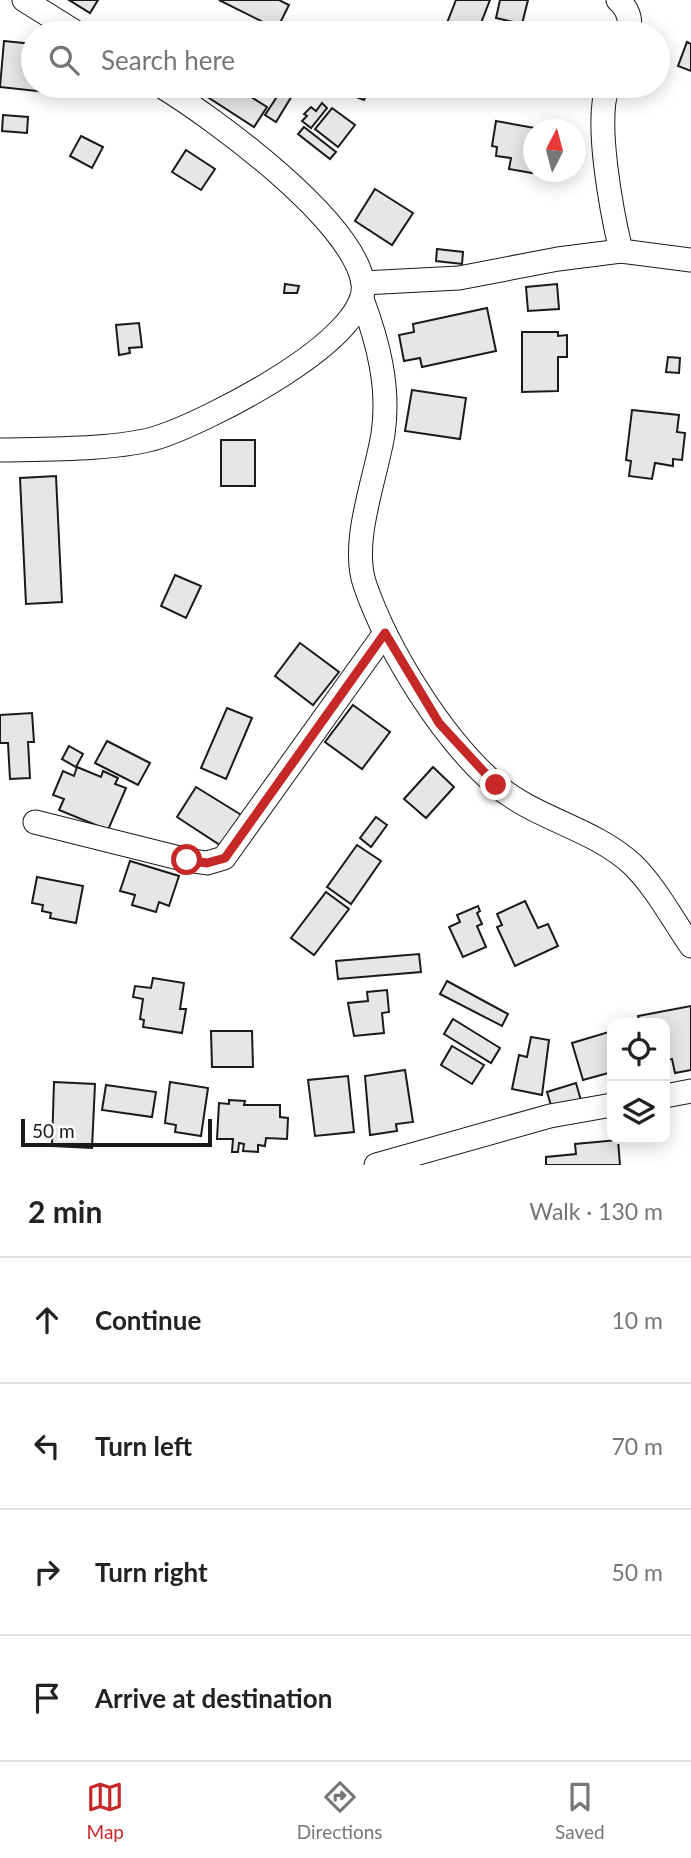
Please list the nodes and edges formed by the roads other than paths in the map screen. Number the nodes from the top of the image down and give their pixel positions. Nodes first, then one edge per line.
1 (24, 0) edge
2 (618, 0) edge
3 (58, 21) edge
4 (629, 21) edge
5 (178, 98) edge
6 (603, 98) edge
7 (621, 251) junction
8 (691, 260) edge
9 (363, 291) junction
10 (0, 450) edge
11 (385, 633) junction
12 (35, 822) dead end
13 (691, 946) edge
14 (691, 1091) edge
15 (670, 1095) edge
16 (607, 1106) edge
17 (376, 1165) edge

1 - 3 street
2 - 4 street
5 - 9 street
6 - 7 street
7 - 8 street
7 - 9 street
9 - 10 street
9 - 11 street
11 - 12 street
11 - 13 street
14 - 15 street
16 - 17 street

